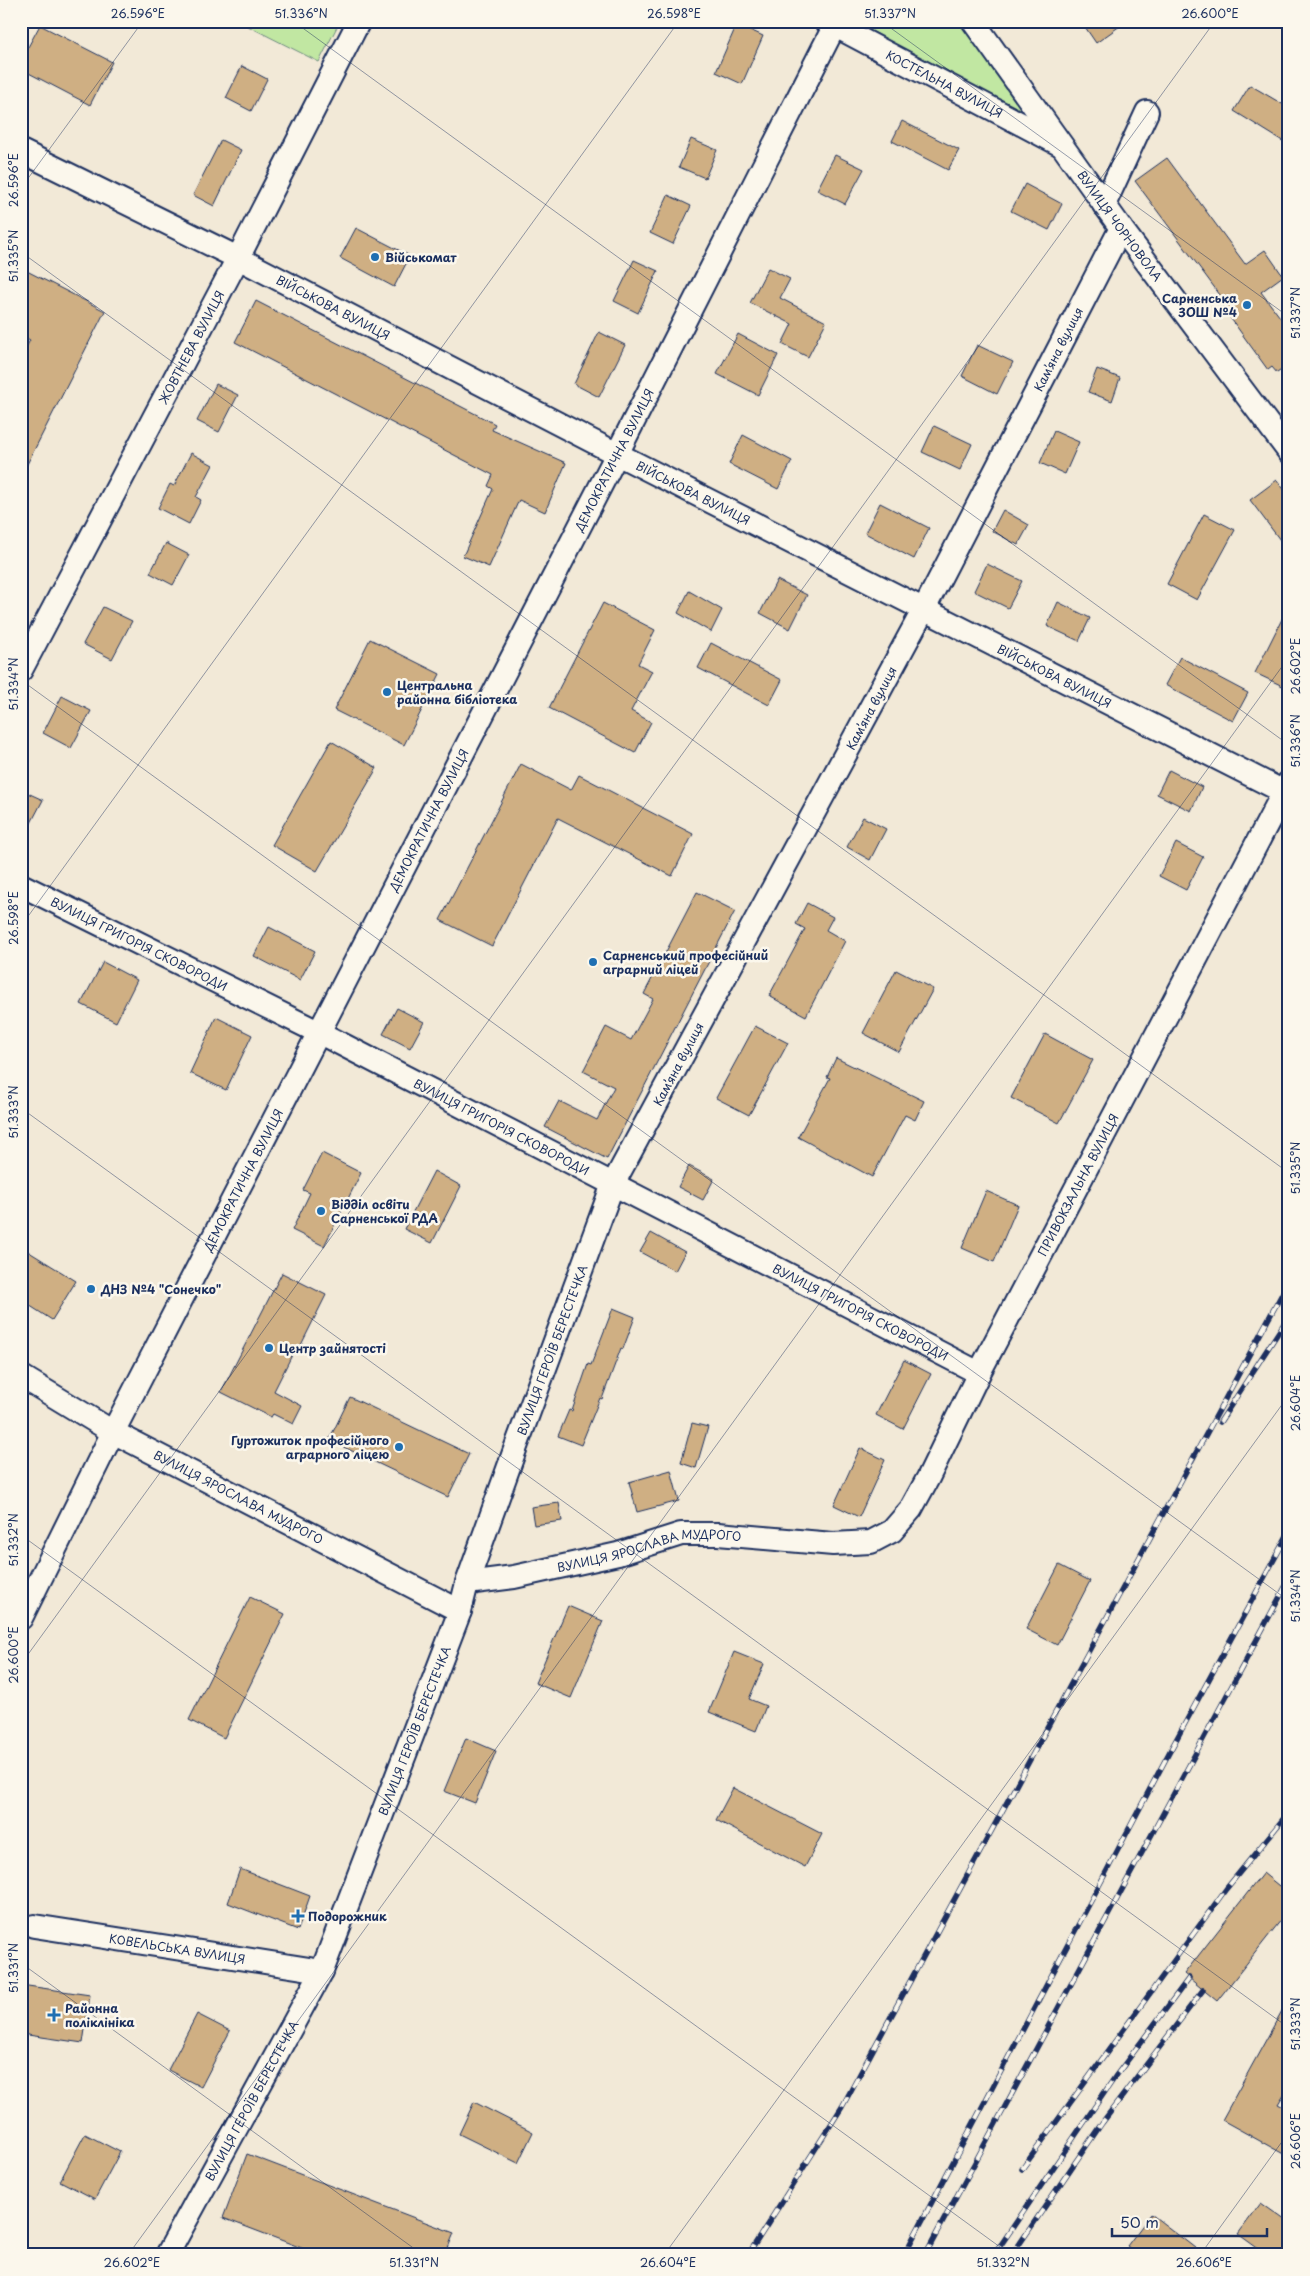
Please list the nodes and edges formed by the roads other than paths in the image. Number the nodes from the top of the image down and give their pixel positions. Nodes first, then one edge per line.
1 (359, 21) edge
2 (974, 21) edge
3 (832, 23) edge
4 (1147, 112) dead end
5 (1062, 146) junction
6 (21, 151) edge
7 (1104, 205) junction
8 (1121, 228) junction
9 (238, 258) junction
10 (1289, 452) edge
11 (617, 454) junction
12 (924, 609) junction
13 (21, 670) edge
14 (1286, 787) edge
15 (21, 885) edge
16 (320, 1033) junction
17 (613, 1184) junction
18 (979, 1373) junction
19 (21, 1376) edge
20 (113, 1432) junction
21 (833, 1544) joint
22 (467, 1583) junction
23 (460, 1611) junction
24 (21, 1618) edge
25 (34, 1926) dead end
26 (322, 1970) junction
27 (166, 2255) edge

1 - 9 street, ЖОВТНЕВА ВУЛИЦЯ
2 - 5 street, ВУЛИЦЯ ЧОРНОВОЛА
3 - 5 street, КОСТЕЛЬНА ВУЛИЦЯ
3 - 11 street, ДЕМОКРАТИЧНА ВУЛИЦЯ
4 - 7 street
5 - 7 street, ВУЛИЦЯ ЧОРНОВОЛА
6 - 9 street, ВІЙСЬКОВА ВУЛИЦЯ
7 - 8 street, ВУЛИЦЯ ЧОРНОВОЛА
8 - 10 street, ВУЛИЦЯ ЧОРНОВОЛА
8 - 12 street, Камʼяна вулиця
9 - 11 street, ВІЙСЬКОВА ВУЛИЦЯ
9 - 13 street, ЖОВТНЕВА ВУЛИЦЯ
11 - 12 street, ВІЙСЬКОВА ВУЛИЦЯ
11 - 16 street, ДЕМОКРАТИЧНА ВУЛИЦЯ
12 - 14 street, ВІЙСЬКОВА ВУЛИЦЯ
12 - 17 street, Камʼяна вулиця
14 - 18 street, ПРИВОКЗАЛЬНА ВУЛИЦЯ
15 - 16 street, ВУЛИЦЯ ГРИГОРІЯ СКОВОРОДИ
16 - 17 street, ВУЛИЦЯ ГРИГОРІЯ СКОВОРОДИ
16 - 20 street, ДЕМОКРАТИЧНА ВУЛИЦЯ
17 - 18 street, ВУЛИЦЯ ГРИГОРІЯ СКОВОРОДИ
17 - 22 street, ВУЛИЦЯ ГЕРОЇВ БЕРЕСТЕЧКА
18 - 21 street, ПРИВОКЗАЛЬНА ВУЛИЦЯ
19 - 20 street, ВУЛИЦЯ ЯРОСЛАВА МУДРОГО
20 - 23 street, ВУЛИЦЯ ЯРОСЛАВА МУДРОГО
20 - 24 street, ДЕМОКРАТИЧНА ВУЛИЦЯ
21 - 22 street, ВУЛИЦЯ ЯРОСЛАВА МУДРОГО
22 - 23 street, ВУЛИЦЯ ГЕРОЇВ БЕРЕСТЕЧКА
23 - 26 street, ВУЛИЦЯ ГЕРОЇВ БЕРЕСТЕЧКА
25 - 26 street, КОВЕЛЬСЬКА ВУЛИЦЯ
26 - 27 street, ВУЛИЦЯ ГЕРОЇВ БЕРЕСТЕЧКА

